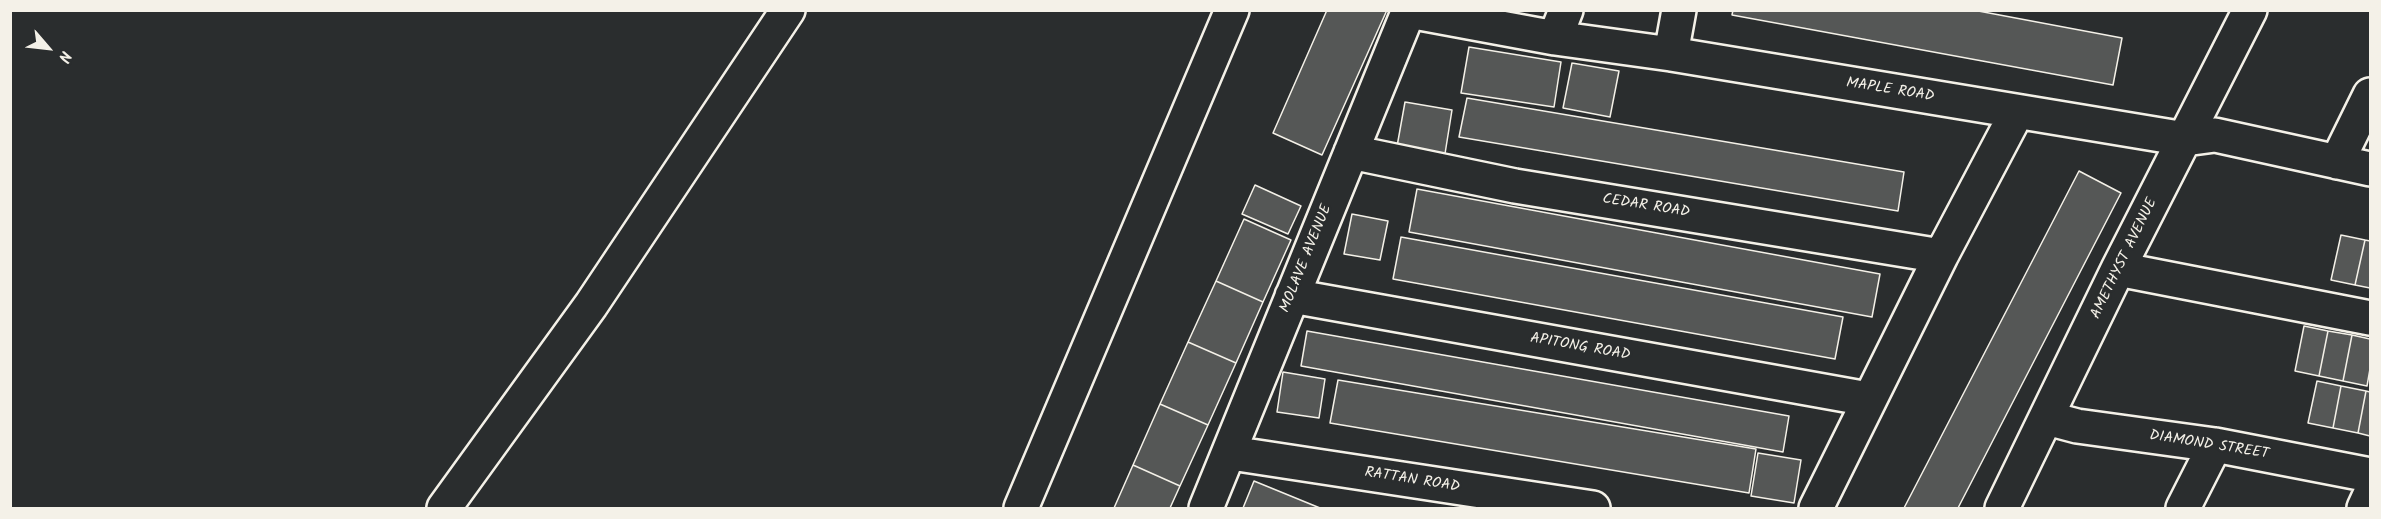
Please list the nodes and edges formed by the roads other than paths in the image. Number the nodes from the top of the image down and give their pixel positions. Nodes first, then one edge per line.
1 (788, 10) edge
2 (1232, 10) edge
3 (1679, 10) edge
4 (2250, 10) edge
5 (1409, 11) edge
6 (1561, 24) edge
7 (1671, 54) junction
8 (2370, 95) edge
9 (2017, 112) junction
10 (2185, 139) junction
11 (1351, 152) junction
12 (2337, 162) junction
13 (2370, 169) edge
14 (1941, 256) junction
15 (2118, 269) junction
16 (1292, 296) junction
17 (2370, 318) edge
18 (1868, 399) junction
19 (2047, 418) junction
20 (2215, 445) junction
21 (1231, 453) junction
22 (2370, 476) edge
23 (2370, 495) edge
24 (1483, 500) edge
25 (444, 508) edge
26 (1021, 508) edge
27 (1206, 508) edge
28 (1593, 508) edge
29 (1815, 508) edge
30 (2002, 508) edge
31 (2183, 508) edge
32 (2364, 508) edge

1 - 25 street
2 - 26 street
3 - 7 street
4 - 10 street, AMETHYST AVENUE
5 - 6 street, MAPLE ROAD
5 - 11 street, MOLAVE AVENUE
6 - 7 street, MAPLE ROAD
7 - 9 street, MAPLE ROAD
8 - 12 street
9 - 10 street, MAPLE ROAD
9 - 14 street
10 - 12 street, MAPLE ROAD
10 - 15 street, AMETHYST AVENUE
11 - 14 street, CEDAR ROAD
11 - 16 street, MOLAVE AVENUE
12 - 13 street, MAPLE ROAD
14 - 18 street
15 - 17 street
15 - 19 street, AMETHYST AVENUE
16 - 18 street, APITONG ROAD
16 - 21 street, MOLAVE AVENUE
18 - 29 street
19 - 20 street, DIAMOND STREET
19 - 30 street, AMETHYST AVENUE
20 - 22 street, DIAMOND STREET
20 - 31 street
21 - 24 street, RATTAN ROAD
21 - 27 street, MOLAVE AVENUE
23 - 32 street
24 - 28 street, RATTAN ROAD

